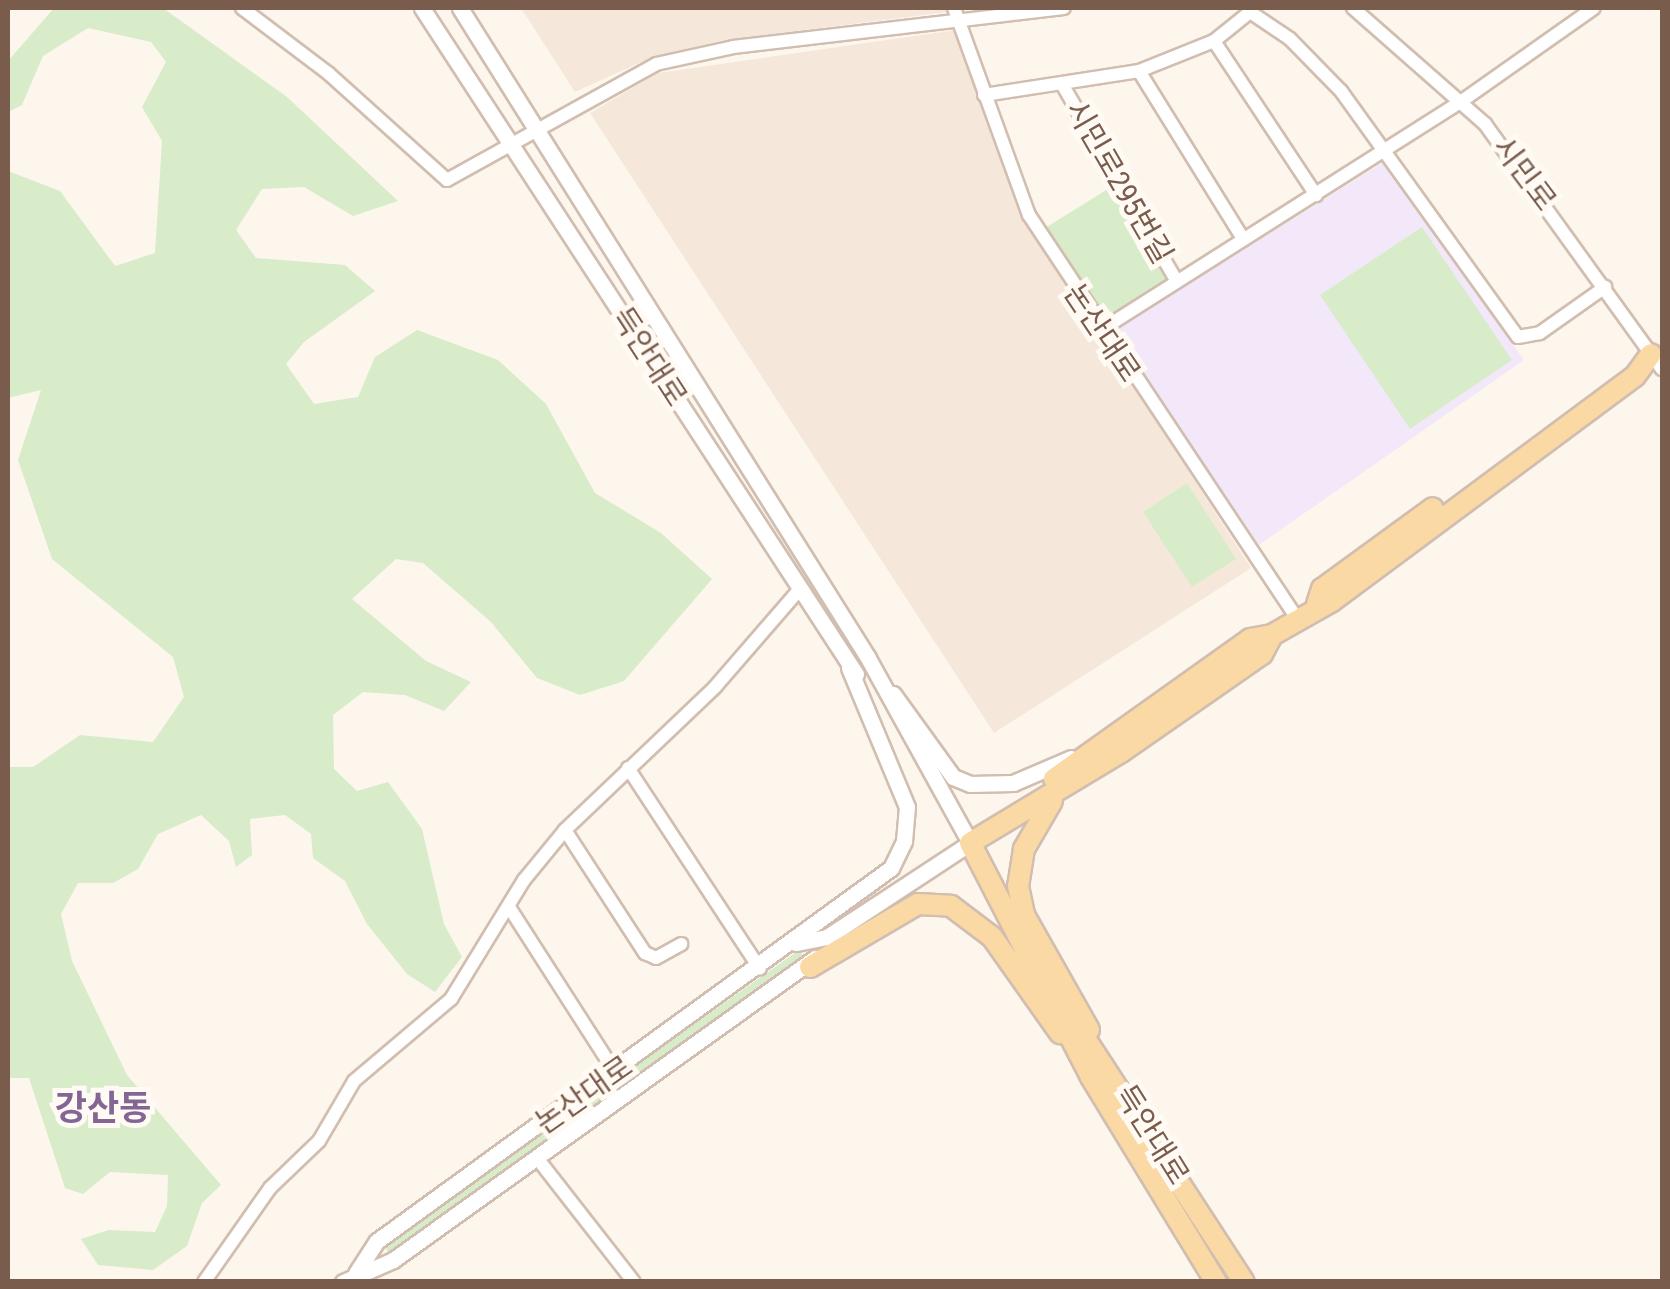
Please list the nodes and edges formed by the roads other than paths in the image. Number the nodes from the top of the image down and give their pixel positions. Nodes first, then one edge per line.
1 (242, 8) edge
2 (422, 8) edge
3 (460, 8) edge
4 (954, 8) edge
5 (1064, 8) edge
6 (1352, 8) edge
7 (1590, 9) edge
8 (959, 22) junction
9 (1214, 41) junction
10 (1139, 71) junction
11 (1062, 84) junction
12 (984, 95) junction
13 (1462, 102) junction
14 (538, 132) junction
15 (512, 145) junction
16 (1382, 152) junction
17 (1316, 195) junction
18 (1244, 239) junction
19 (1176, 280) junction
20 (1605, 287) junction
21 (1101, 330) junction
22 (1659, 356) edge
23 (799, 590) junction
24 (1297, 618) junction
25 (1272, 635) junction
26 (868, 658) junction
27 (849, 668) junction
28 (885, 699) junction
29 (1110, 738) junction
30 (628, 768) junction
31 (1060, 790) junction
32 (1014, 815) junction
33 (565, 830) junction
34 (970, 842) junction
35 (509, 907) junction
36 (826, 938) junction
37 (796, 943) junction
38 (681, 944) dead end
39 (810, 967) junction
40 (760, 969) junction
41 (616, 1072) junction
42 (1100, 1072) junction
43 (538, 1158) junction
44 (349, 1277) edge
45 (204, 1282) edge
46 (634, 1282) edge
47 (1216, 1282) edge
48 (1244, 1282) edge

1 - 15 street
2 - 15 street, 득안대로
3 - 14 street, 득안대로
4 - 8 street, 논산대로
5 - 8 street
6 - 13 street, 시민로
7 - 13 street, 시민로295번길
8 - 12 street, 논산대로
8 - 14 street
9 - 10 street
9 - 16 street
9 - 17 street
10 - 11 street
10 - 18 street
11 - 12 street
11 - 19 street, 시민로295번길
12 - 21 street, 논산대로
13 - 16 street, 시민로295번길
13 - 20 street, 시민로
14 - 15 street
14 - 26 street, 득안대로
15 - 23 street, 득안대로
16 - 17 street, 시민로295번길
16 - 20 street
17 - 18 street, 시민로295번길
18 - 19 street, 시민로295번길
19 - 21 street, 시민로295번길
20 - 22 street, 시민로
21 - 24 street, 논산대로
22 - 24 main road, 논산대로
23 - 27 street, 득안대로
23 - 30 street
24 - 25 main road, 논산대로
25 - 29 main road, 논산대로
25 - 31 main road, 논산대로
26 - 28 street, 득안대로
26 - 29 street
27 - 28 street, 득안대로
27 - 37 street
28 - 34 street, 득안대로
29 - 32 main road, 논산대로
30 - 33 street
30 - 40 street
31 - 32 main road, 논산대로
31 - 42 main road
32 - 34 main road, 논산대로
33 - 35 street
33 - 38 street
34 - 36 street, 논산대로
34 - 42 main road, 득안대로
35 - 41 street
35 - 45 street
36 - 37 street, 논산대로
36 - 39 street, 논산대로
37 - 40 street, 논산대로
39 - 42 main road
39 - 43 street, 논산대로
40 - 41 street, 논산대로
41 - 44 street, 논산대로
42 - 47 main road, 득안대로
42 - 48 main road, 득안대로
43 - 44 street, 논산대로
43 - 46 street

